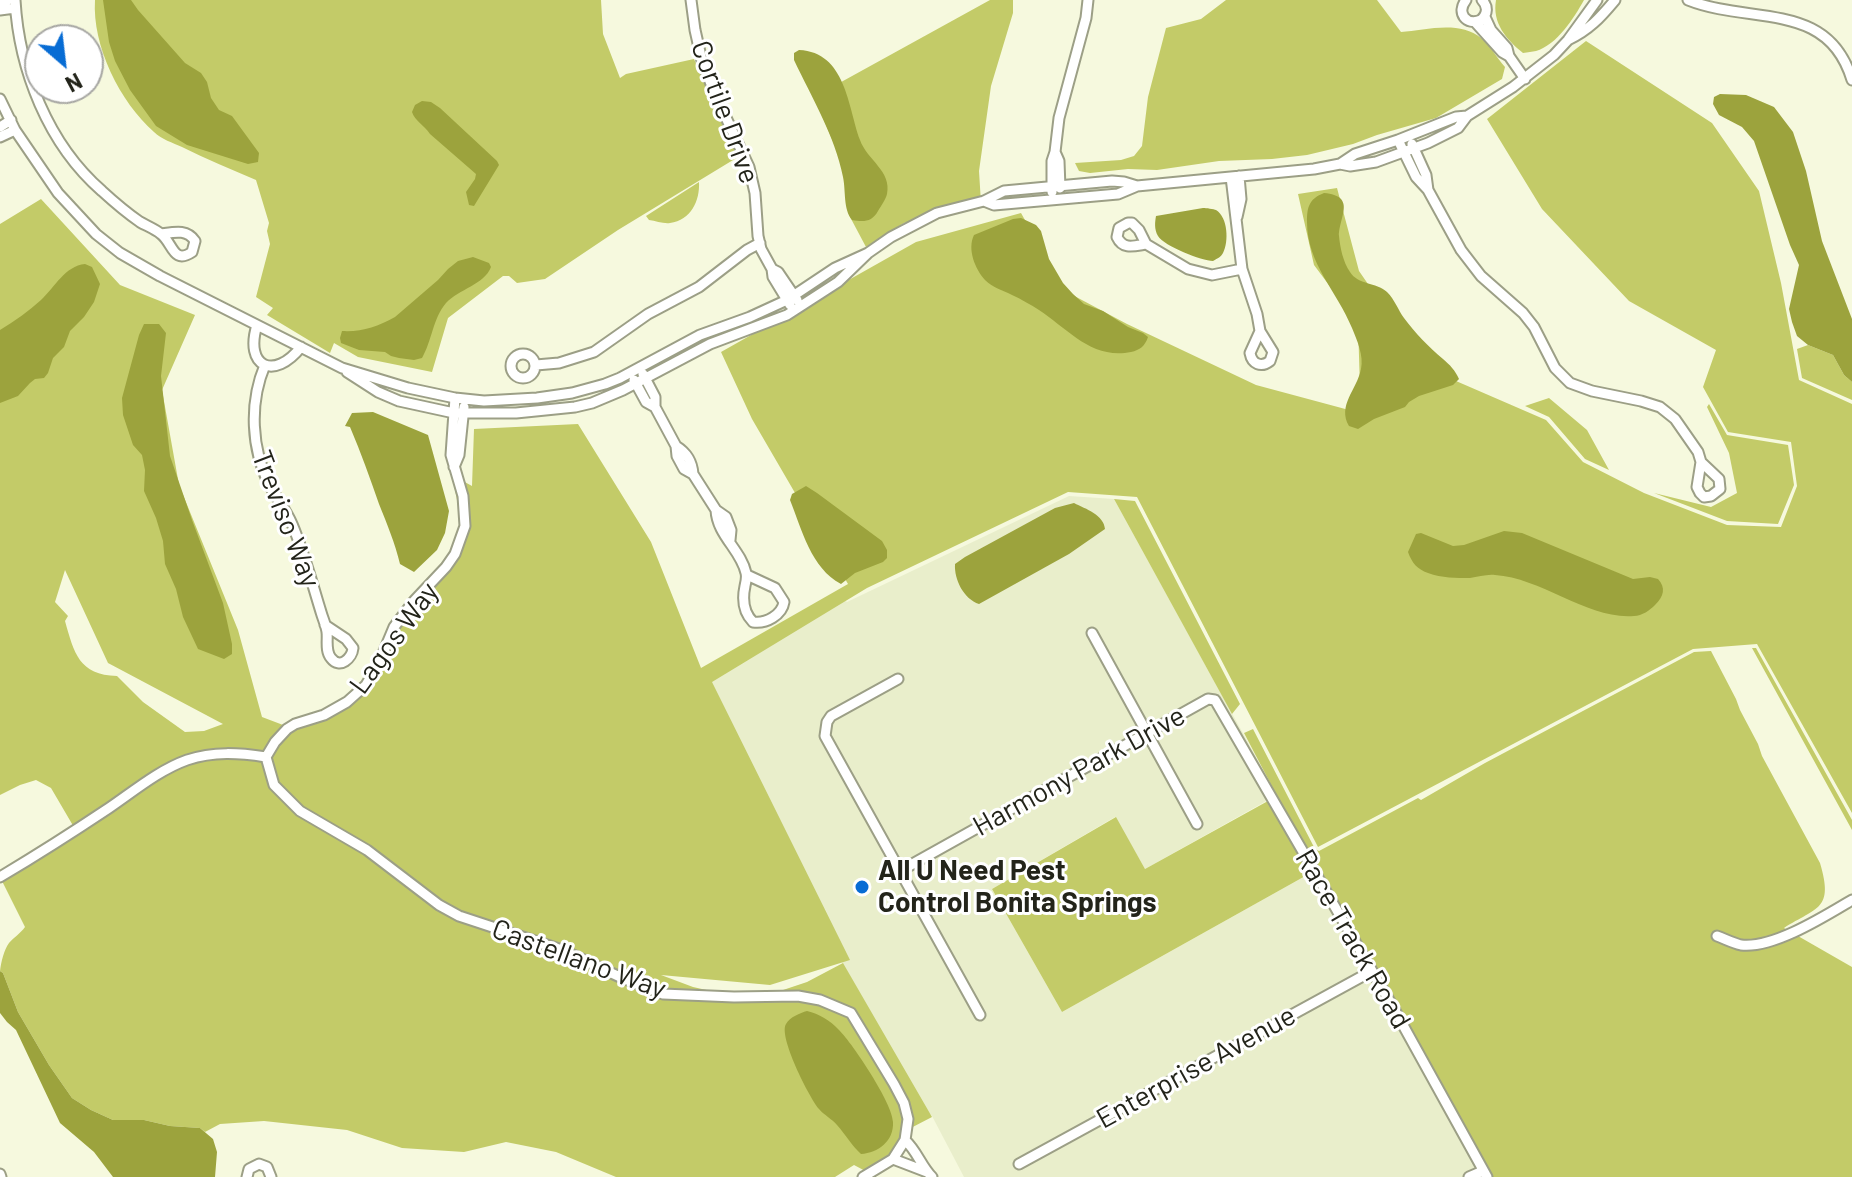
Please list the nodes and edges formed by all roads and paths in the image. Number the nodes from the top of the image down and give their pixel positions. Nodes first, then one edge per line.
1 (691, 0) edge
2 (1088, 0) edge
3 (1466, 0) edge
4 (1482, 0) edge
5 (1597, 0) edge
6 (1615, 0) edge
7 (1688, 0) edge
8 (0, 1) edge
9 (13, 3) edge
10 (0, 10) edge
11 (1480, 20) junction
12 (1568, 40) junction
13 (1525, 79) junction
14 (1852, 80) edge
15 (0, 99) edge
16 (1467, 116) junction
17 (13, 125) junction
18 (0, 127) edge
19 (1409, 136) junction
20 (0, 137) edge
21 (1398, 140) junction
22 (1414, 148) junction
23 (1404, 152) junction
24 (1340, 164) junction
25 (1235, 176) junction
26 (1056, 186) junction
27 (1137, 186) junction
28 (1428, 190) junction
29 (1057, 200) junction
30 (984, 201) junction
31 (162, 234) dead end
32 (760, 243) junction
33 (1146, 244) dead end
34 (868, 253) junction
35 (1242, 269) junction
36 (790, 298) junction
37 (797, 309) junction
38 (257, 325) junction
39 (1260, 331) dead end
40 (301, 347) junction
41 (265, 365) junction
42 (536, 365) dead end
43 (342, 368) junction
44 (640, 368) junction
45 (630, 373) junction
46 (641, 381) junction
47 (460, 399) junction
48 (459, 413) junction
49 (1701, 462) dead end
50 (747, 575) junction
51 (325, 625) dead end
52 (1092, 633) dead end
53 (898, 679) dead end
54 (1218, 701) joint
55 (1147, 732) junction
56 (266, 757) junction
57 (1197, 824) dead end
58 (900, 871) junction
59 (0, 877) edge
60 (1852, 900) edge
61 (1717, 936) dead end
62 (1372, 971) junction
63 (980, 1015) dead end
64 (905, 1140) junction
65 (893, 1159) junction
66 (1019, 1164) dead end
67 (930, 1174) edge
68 (1485, 1174) edge
69 (247, 1177) edge
70 (271, 1177) edge
71 (863, 1177) edge
72 (1469, 1177) edge

1 - 32 street, Cortile Drive
2 - 26 street
3 - 11 street
4 - 11 street
5 - 12 street
6 - 12 street
7 - 14 street
8 - 9 street
9 - 10 street
9 - 31 street
11 - 13 street
12 - 13 street
13 - 16 street
15 - 17 street
16 - 19 street
16 - 22 street
17 - 18 street
17 - 20 street
17 - 38 street
19 - 21 street
19 - 22 street
21 - 23 street
21 - 24 street
22 - 23 street
22 - 28 street
23 - 24 street
23 - 28 street
24 - 25 street
25 - 27 street
25 - 35 street
26 - 27 street
26 - 29 street
26 - 30 street
27 - 29 street
28 - 49 street
29 - 30 street
30 - 34 street
32 - 36 street, Cortile Drive
32 - 42 street
33 - 35 street
34 - 36 street
34 - 37 street
35 - 39 street
36 - 37 street, Cortile Drive
36 - 44 street
37 - 46 street
38 - 40 street
38 - 41 street, Treviso Way
40 - 41 street
40 - 43 street
41 - 51 street, Treviso Way
43 - 47 street
43 - 48 street
44 - 45 street
44 - 46 street
45 - 46 street
45 - 47 street
46 - 48 street
46 - 50 street
47 - 48 street, Lagos Way
48 - 56 street, Lagos Way
50 - 50 street
52 - 55 street
53 - 58 street
54 - 55 street, Harmony Park Drive
54 - 62 street, Race Track Road
55 - 57 street
55 - 58 street, Harmony Park Drive
56 - 59 street
56 - 64 street, Castellano Way
58 - 63 street
60 - 61 street
62 - 66 street, Enterprise Avenue
62 - 68 street, Race Track Road
64 - 65 street
64 - 67 street
65 - 67 street
65 - 71 street
68 - 72 street
69 - 70 street

